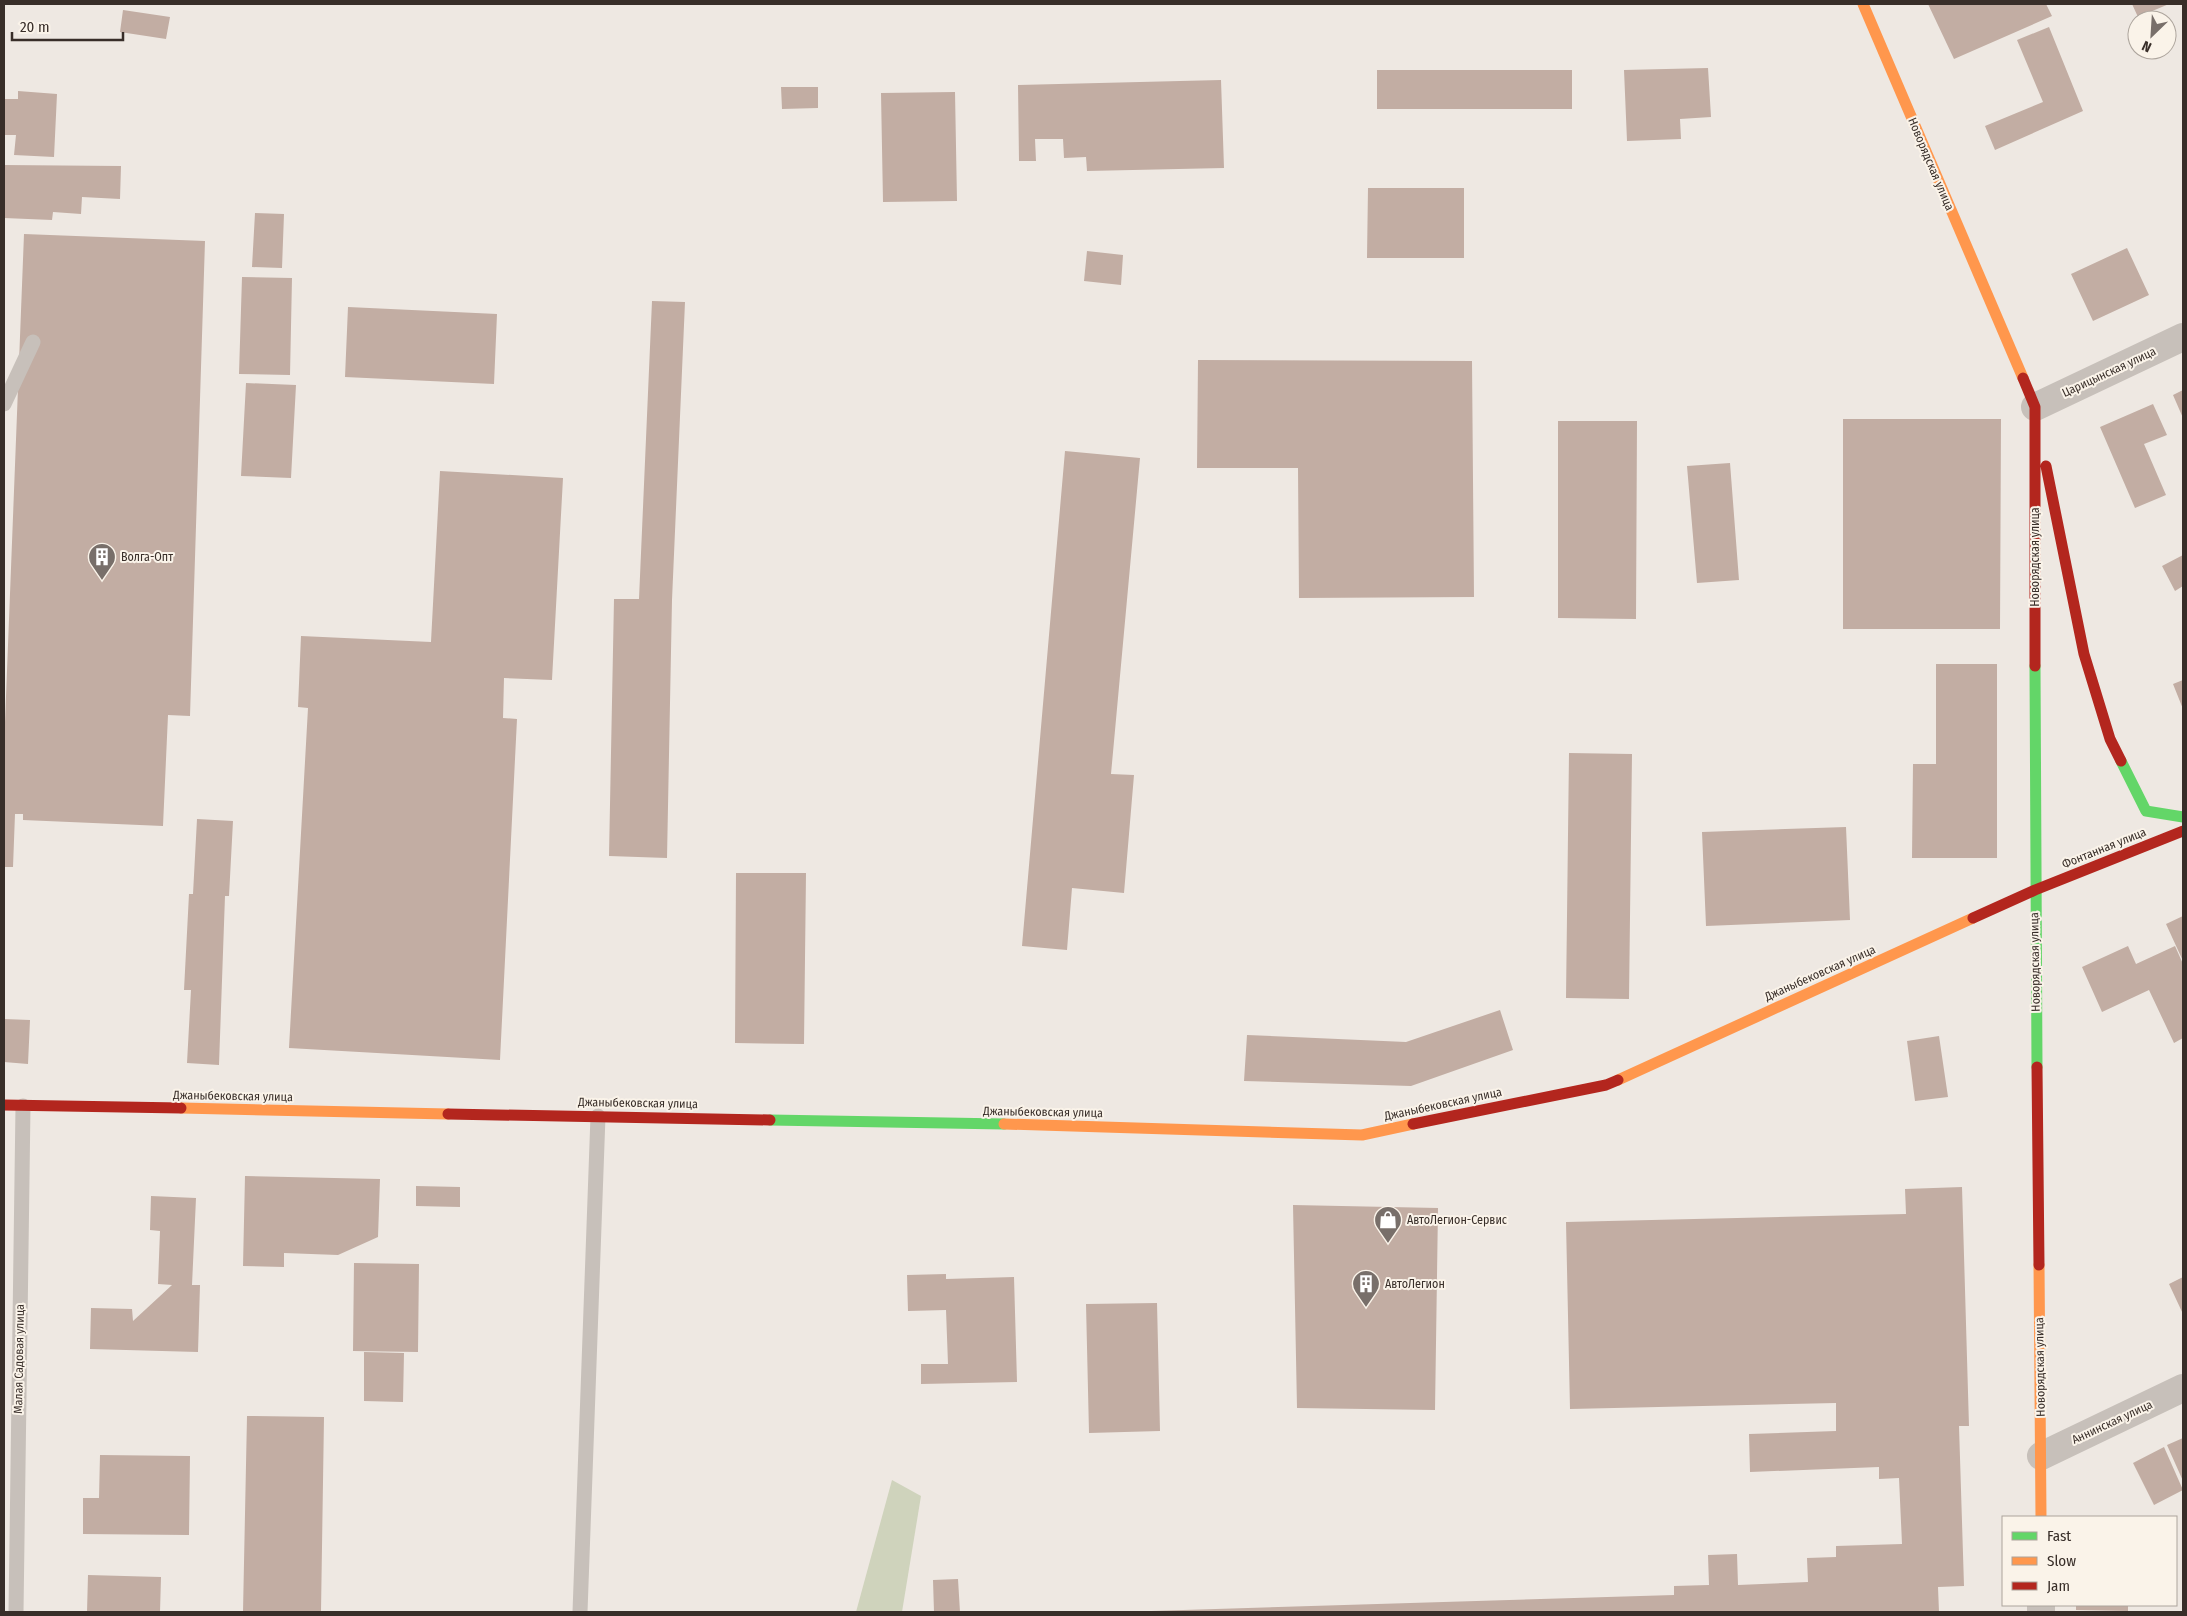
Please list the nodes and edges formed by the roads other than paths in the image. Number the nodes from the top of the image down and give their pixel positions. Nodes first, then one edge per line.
1 (1864, 4) edge
2 (2183, 337) edge
3 (33, 342) dead end
4 (4, 404) edge
5 (2034, 407) junction
6 (2183, 817) edge
7 (2183, 831) edge
8 (2035, 890) junction
9 (4, 1105) edge
10 (23, 1106) junction
11 (598, 1116) junction
12 (2183, 1388) edge
13 (2041, 1456) junction
14 (2041, 1516) edge
15 (16, 1612) edge
16 (580, 1612) edge

1 - 5 main road, Новорядская улица
2 - 5 street, Царицынская улица
3 - 4 lane
5 - 6 main road, Новорядская улица
5 - 8 main road, Новорядская улица
7 - 8 main road, Фонтанная улица
8 - 11 main road, Джаныбековская улица
8 - 13 main road, Новорядская улица
9 - 10 main road, Джаныбековская улица
10 - 11 main road, Джаныбековская улица
10 - 15 lane, Малая Садовая улица
11 - 16 lane
12 - 13 street, Аннинская улица
13 - 14 main road, Новорядская улица

